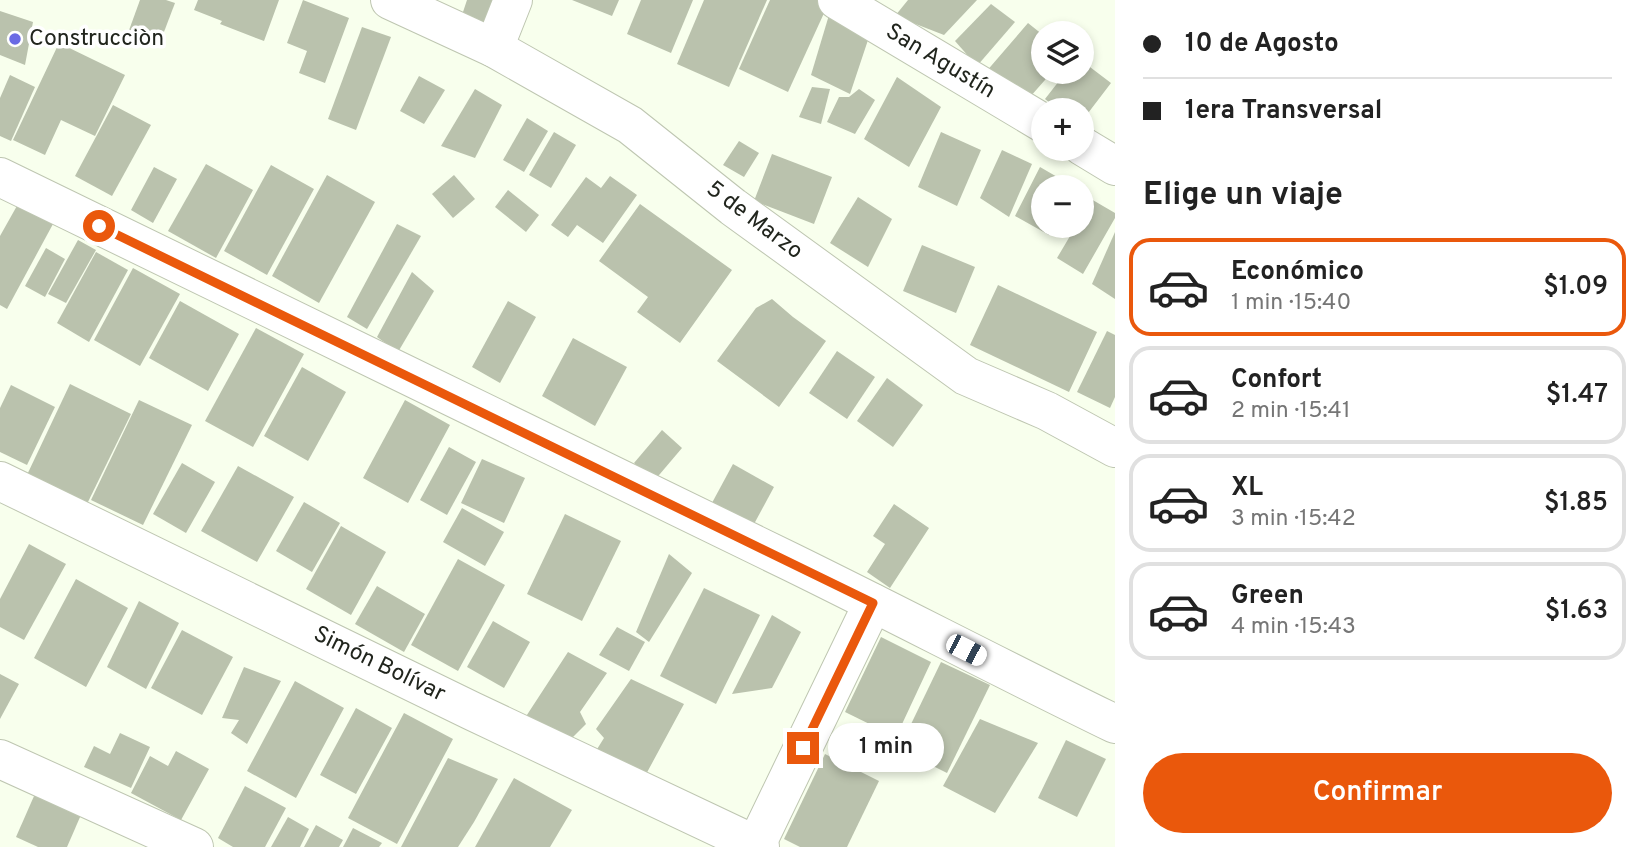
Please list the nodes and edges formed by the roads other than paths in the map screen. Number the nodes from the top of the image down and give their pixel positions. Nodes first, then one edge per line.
1 (390, 0) edge
2 (513, 0) edge
3 (837, 0) edge
4 (494, 48) junction
5 (1031, 116) edge
6 (1094, 153) edge
7 (1115, 166) edge
8 (0, 177) edge
9 (1115, 448) edge
10 (0, 481) edge
11 (873, 603) junction
12 (1115, 724) edge
13 (0, 759) edge
14 (758, 846) edge
15 (194, 847) edge

1 - 4 street, 5 de Marzo
2 - 4 street
3 - 5 street, San Agustín
4 - 9 street, 5 de Marzo
6 - 7 street
8 - 11 street
10 - 14 street, Simón Bolívar
11 - 12 street
11 - 14 street
13 - 15 street

